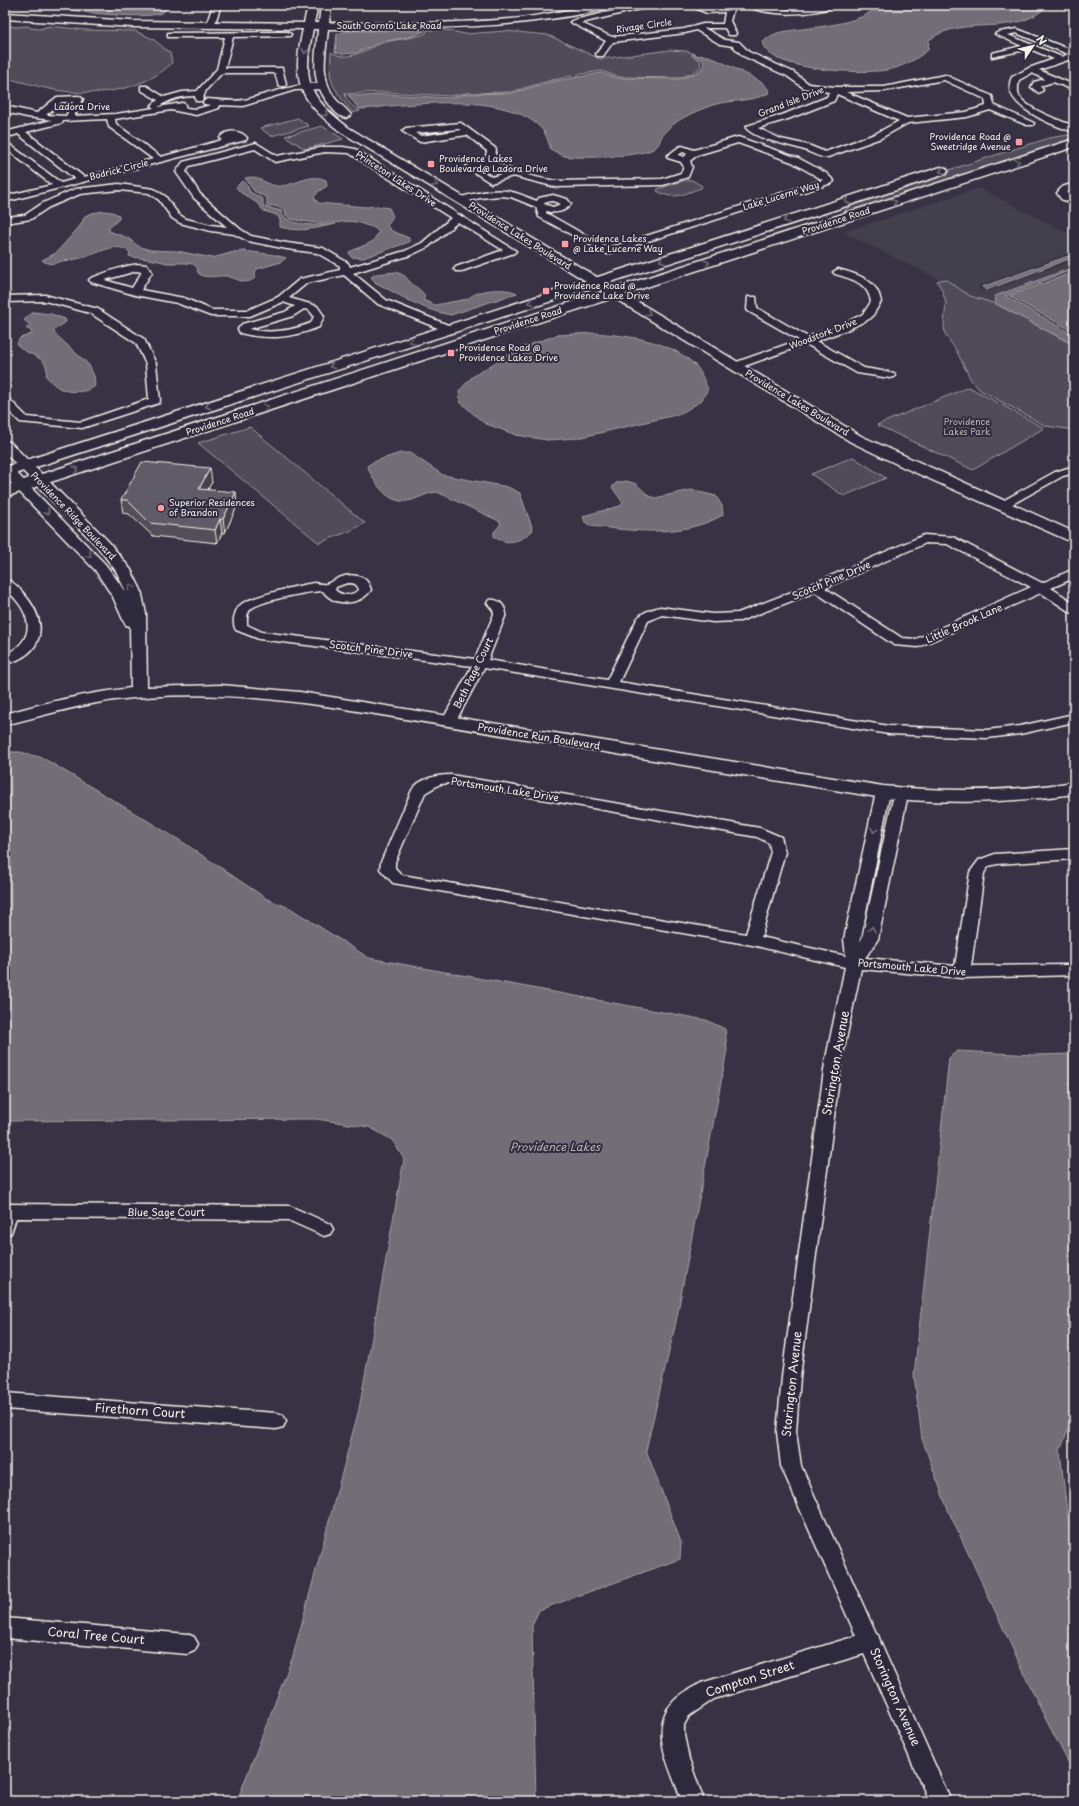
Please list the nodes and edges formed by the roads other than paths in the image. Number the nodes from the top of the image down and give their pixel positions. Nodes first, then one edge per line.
1 (217, 5) edge
2 (314, 5) edge
3 (326, 5) edge
4 (587, 5) edge
5 (611, 5) edge
6 (649, 5) edge
7 (691, 5) edge
8 (721, 5) edge
9 (751, 5) edge
10 (830, 5) edge
11 (734, 8) junction
12 (5, 16) edge
13 (212, 21) junction
14 (309, 24) junction
15 (324, 24) junction
16 (726, 26) junction
17 (696, 28) junction
18 (287, 34) dead end
19 (170, 35) dead end
20 (229, 35) junction
21 (611, 40) junction
22 (736, 44) junction
23 (1030, 47) junction
24 (600, 54) dead end
25 (995, 55) dead end
26 (1070, 58) edge
27 (766, 64) junction
28 (757, 66) junction
29 (253, 70) junction
30 (1032, 70) junction
31 (220, 71) junction
32 (1053, 79) junction
33 (796, 80) junction
34 (207, 82) junction
35 (282, 84) dead end
36 (323, 87) junction
37 (144, 88) dead end
38 (304, 88) junction
39 (1074, 88) edge
40 (834, 90) junction
41 (1039, 90) dead end
42 (163, 100) junction
43 (203, 100) junction
44 (216, 106) junction
45 (990, 107) junction
46 (172, 108) junction
47 (5, 109) edge
48 (156, 110) junction
49 (39, 116) junction
50 (111, 117) junction
51 (70, 118) junction
52 (906, 121) junction
53 (1030, 123) dead end
54 (1073, 129) edge
55 (19, 131) junction
56 (469, 132) junction
57 (1057, 134) dead end
58 (5, 135) edge
59 (229, 141) dead end
60 (1074, 144) edge
61 (7, 147) edge
62 (694, 153) junction
63 (160, 160) junction
64 (685, 160) junction
65 (489, 162) junction
66 (952, 167) dead end
67 (511, 174) junction
68 (82, 180) junction
69 (556, 184) junction
70 (567, 185) junction
71 (59, 186) junction
72 (1074, 186) edge
73 (480, 195) junction
74 (555, 198) junction
75 (5, 200) edge
76 (461, 200) junction
77 (1074, 202) edge
78 (545, 208) junction
79 (823, 209) junction
80 (457, 218) junction
81 (843, 219) junction
82 (5, 220) edge
83 (237, 231) junction
84 (536, 232) dead end
85 (459, 269) dead end
86 (345, 271) junction
87 (838, 272) dead end
88 (596, 275) junction
89 (611, 277) junction
90 (630, 288) junction
91 (136, 292) dead end
92 (615, 293) junction
93 (5, 299) edge
94 (282, 299) junction
95 (752, 299) dead end
96 (303, 305) junction
97 (449, 329) junction
98 (468, 341) junction
99 (807, 341) junction
100 (750, 361) junction
101 (735, 366) junction
102 (890, 375) dead end
103 (5, 401) edge
104 (5, 445) edge
105 (24, 465) junction
106 (1074, 469) edge
107 (6, 470) edge
108 (39, 481) junction
109 (22, 486) junction
110 (5, 492) edge
111 (989, 498) junction
112 (1003, 505) junction
113 (1074, 538) edge
114 (1074, 573) edge
115 (5, 583) edge
116 (816, 587) junction
117 (329, 588) dead end
118 (1042, 588) junction
119 (493, 603) dead end
120 (1074, 609) edge
121 (138, 639) junction
122 (5, 660) edge
123 (480, 663) junction
124 (611, 684) junction
125 (139, 692) junction
126 (1074, 718) edge
127 (5, 720) edge
128 (449, 721) junction
129 (1074, 788) edge
130 (883, 792) junction
131 (901, 794) junction
132 (1074, 854) edge
133 (752, 940) junction
134 (854, 963) junction
135 (1074, 970) edge
136 (962, 972) junction
137 (6, 1217) edge
138 (324, 1229) dead end
139 (5, 1401) edge
140 (276, 1421) dead end
141 (5, 1628) edge
142 (871, 1642) junction
143 (187, 1644) dead end
144 (693, 1801) edge
145 (940, 1801) edge

1 - 13 street
2 - 14 street, Providence Lakes Boulevard
3 - 15 street, Providence Lakes Boulevard
4 - 15 street, South Gornto Lake Road
5 - 15 street, South Gornto Lake Road
6 - 21 street, Rivage Circle
7 - 11 street
8 - 11 street
9 - 10 street
11 - 16 street
12 - 13 street, South Gornto Lake Road
13 - 14 street, South Gornto Lake Road
14 - 15 street, South Gornto Lake Road
14 -> 38 street, Providence Lakes Boulevard
15 - 36 street, Providence Lakes Boulevard
16 - 17 street, Rivage Circle
16 - 22 street, Grand Isle Drive
17 - 21 street, Rivage Circle
17 - 22 street
18 - 20 street
19 - 20 street
20 - 31 street
21 - 24 street
22 - 27 street, Grand Isle Drive
22 - 28 street, Grand Isle Drive
23 - 25 street
23 - 26 street
23 - 26 street
26 - 30 street
27 - 28 street
27 - 33 street, Grand Isle Drive
28 - 33 street, Grand Isle Drive
29 - 31 street
29 - 34 street
29 - 35 street
30 - 32 street
30 - 54 street
31 - 34 street
32 - 39 street
32 - 41 street
33 - 40 street, Grand Isle Drive
34 - 43 street
36 - 38 street
36 - 73 street, Providence Lakes Boulevard
37 - 42 street
38 - 43 street
38 - 44 street
38 -> 76 street, Providence Lakes Boulevard
40 - 45 street, Grand Isle Drive
40 - 52 street, Grand Isle Drive
40 - 52 street, Grand Isle Drive
42 - 43 street
42 - 48 street
43 - 44 street
43 - 46 street, Ladora Drive
44 - 46 street
45 - 52 street, Grand Isle Drive
45 - 53 street
46 - 48 street, Ladora Drive
47 - 49 street, Ladora Drive
48 - 50 street, Ladora Drive
49 - 51 street, Ladora Drive
49 - 51 street
50 - 51 street, Ladora Drive
50 - 63 street, Bodrick Circle
51 - 55 street
54 - 57 main road
55 - 58 street
55 - 68 street, Bodrick Circle
56 - 56 street
56 - 65 street
59 - 63 street
81 -> 60 main road, Providence Road
61 - 71 street
62 - 64 street, Lake Lucerne Way
62 - 64 street
62 - 78 street, Lake Lucerne Way
63 - 68 street, Bodrick Circle
64 - 70 street
65 - 67 street
65 - 67 street
66 -> 79 main road, Providence Road
67 - 69 street
68 - 71 street, Bodrick Circle
69 - 70 street
69 - 74 street
70 - 74 street
71 - 75 street, Bodrick Circle
72 - 77 street
73 - 76 street, Lake Lucerne Way
73 - 78 street, Lake Lucerne Way
73 - 84 street, Providence Lakes Boulevard
74 - 78 street
74 - 78 street
76 - 88 street, Providence Lakes Boulevard
79 - 81 main road
79 -> 89 main road, Providence Road
80 - 83 street, Princeton Lakes Drive
80 - 85 street
80 - 86 street
90 -> 81 main road, Providence Road
82 - 83 street
83 - 86 street, Princeton Lakes Drive
86 - 94 street
86 - 97 street, Princeton Lakes Drive
87 - 99 street, Woodstork Drive
88 - 89 main road, Providence Road
88 - 92 street, Providence Lakes Boulevard
88 -> 97 main road, Providence Road
89 - 90 street, Providence Lakes Boulevard
90 - 92 main road, Providence Road
90 - 100 street, Providence Lakes Boulevard
91 - 94 street
92 - 98 main road, Providence Road
92 -> 101 street, Providence Lakes Boulevard
93 - 103 street
94 - 96 street
95 - 99 street
96 - 96 street
97 - 98 main road
97 -> 105 main road, Providence Road
108 -> 98 main road, Providence Road
99 - 100 street, Woodstork Drive
99 - 102 street
100 - 101 street, Woodstork Drive
100 - 111 street, Providence Lakes Boulevard
101 - 111 street, Providence Lakes Boulevard
104 - 105 street, Providence Ridge Boulevard
105 - 107 main road, Providence Road
105 - 108 street, Providence Ridge Boulevard
106 - 112 street
107 - 109 street, Providence Ridge Boulevard
108 - 109 main road, Providence Road
121 -> 108 street, Providence Ridge Boulevard
109 - 110 main road, Providence Road
109 -> 121 street, Providence Ridge Boulevard
111 - 112 street, Providence Lakes Boulevard
112 - 113 street, Providence Lakes Boulevard
114 - 118 street, Little Brook Lane
115 - 122 street
116 - 118 street, Scotch Pine Drive
116 - 118 street, Little Brook Lane
116 - 124 street, Scotch Pine Drive
117 - 123 street, Scotch Pine Drive
118 - 120 street, Scotch Pine Drive
119 - 123 street, Beth Page Court
121 - 125 street, Providence Ridge Boulevard
123 - 124 street, Scotch Pine Drive
123 - 128 street, Beth Page Court
124 - 126 street, Scotch Pine Drive
125 - 127 street, Providence Run Boulevard
125 - 128 street, Providence Run Boulevard
128 - 130 street, Providence Run Boulevard
129 - 131 street, Providence Run Boulevard
130 - 131 street, Providence Run Boulevard
130 -> 134 street, Storington Avenue
134 -> 131 street, Storington Avenue
132 - 136 street
133 - 133 street, Portsmouth Lake Drive
133 - 134 street, Portsmouth Lake Drive
134 - 136 street, Portsmouth Lake Drive
134 - 142 street, Storington Avenue
135 - 136 street, Portsmouth Lake Drive
137 - 138 street, Blue Sage Court
139 - 140 street, Firethorn Court
141 - 143 street, Coral Tree Court
142 - 144 street, Compton Street
142 - 145 street, Storington Avenue

